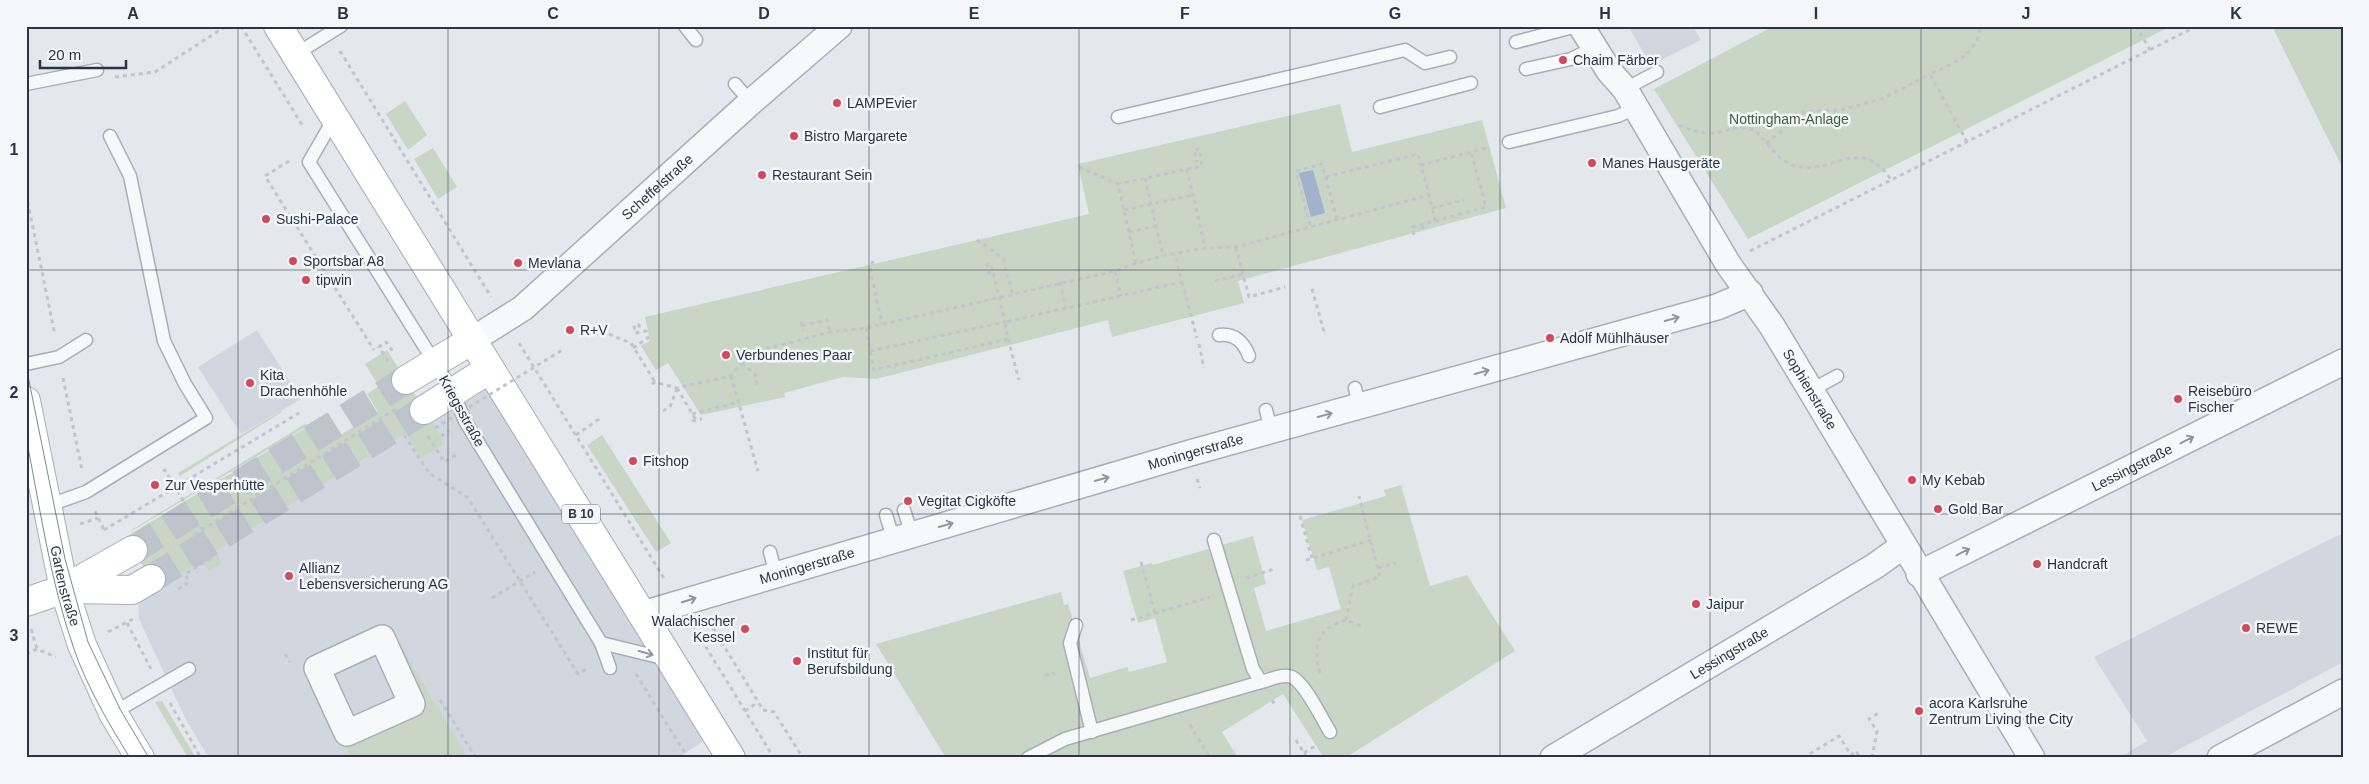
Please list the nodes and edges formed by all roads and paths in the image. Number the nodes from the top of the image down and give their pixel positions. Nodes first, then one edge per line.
1 (226, 26) edge
2 (241, 26) edge
3 (278, 26) edge
4 (341, 26) edge
5 (685, 26) edge
6 (1576, 26) edge
7 (1581, 26) edge
8 (1980, 26) edge
9 (2136, 26) edge
10 (2197, 26) edge
11 (838, 27) edge
12 (329, 33) junction
13 (696, 40) dead end
14 (1516, 42) dead end
15 (1594, 48) junction
16 (2150, 50) junction
17 (296, 54) junction
18 (1450, 57) dead end
19 (1526, 69) dead end
20 (97, 70) joint
21 (1657, 72) dead end
22 (1930, 74) junction
23 (1471, 83) dead end
24 (26, 84) edge
25 (735, 84) dead end
26 (751, 102) junction
27 (1380, 107) dead end
28 (1635, 107) junction
29 (335, 117) junction
30 (1118, 118) dead end
31 (308, 134) junction
32 (110, 136) dead end
33 (1509, 142) joint
34 (1967, 142) junction
35 (320, 143) junction
36 (1766, 143) junction
37 (1471, 152) junction
38 (1197, 162) dead end
39 (1421, 165) junction
40 (1079, 168) dead end
41 (1187, 169) junction
42 (1326, 177) junction
43 (1145, 178) junction
44 (1891, 180) junction
45 (1118, 184) junction
46 (1193, 195) junction
47 (1429, 195) junction
48 (1464, 200) dead end
49 (1151, 204) junction
50 (1432, 208) junction
51 (1124, 210) junction
52 (1337, 219) junction
53 (1436, 221) junction
54 (1422, 224) junction
55 (1156, 226) junction
56 (1310, 226) junction
57 (1129, 232) junction
58 (1424, 232) dead end
59 (1414, 234) dead end
60 (976, 240) dead end
61 (1205, 247) junction
62 (1236, 247) junction
63 (1175, 254) junction
64 (1163, 256) junction
65 (874, 261) dead end
66 (1136, 263) junction
67 (1728, 264) junction
68 (1115, 270) junction
69 (1244, 274) junction
70 (990, 276) dead end
71 (1214, 281) dead end
72 (1060, 282) junction
73 (1182, 282) junction
74 (1285, 287) dead end
75 (1312, 289) dead end
76 (1750, 293) junction
77 (1012, 294) junction
78 (1121, 296) junction
79 (998, 297) junction
80 (1066, 308) junction
81 (505, 320) junction
82 (1005, 322) junction
83 (882, 324) junction
84 (802, 326) dead end
85 (866, 328) junction
86 (640, 330) dead end
87 (830, 332) junction
88 (609, 334) dead end
89 (1219, 335) dead end
90 (1325, 335) dead end
91 (1008, 338) junction
92 (86, 340) dead end
93 (472, 340) junction
94 (564, 348) dead end
95 (633, 348) junction
96 (374, 350) dead end
97 (870, 351) junction
98 (383, 353) dead end
99 (394, 354) dead end
100 (1249, 356) dead end
101 (2343, 362) edge
102 (434, 363) junction
103 (742, 363) junction
104 (26, 364) edge
105 (490, 368) junction
106 (1204, 368) dead end
107 (731, 376) junction
108 (1837, 376) dead end
109 (406, 380) tunnel mouth
110 (1019, 380) dead end
111 (677, 388) junction
112 (758, 389) dead end
113 (453, 392) junction
114 (1810, 392) junction
115 (26, 401) edge
116 (739, 402) junction
117 (663, 411) dead end
118 (299, 413) dead end
119 (692, 414) junction
120 (419, 415) junction
121 (602, 417) dead end
122 (702, 419) dead end
123 (404, 435) dead end
124 (576, 435) junction
125 (436, 449) dead end
126 (459, 453) dead end
127 (32, 468) edge
128 (758, 471) dead end
129 (158, 475) dead end
130 (1359, 496) dead end
131 (47, 506) junction
132 (904, 510) dead end
133 (886, 515) dead end
134 (1300, 516) dead end
135 (104, 530) dead end
136 (202, 530) junction
137 (903, 538) junction
138 (1214, 540) dead end
139 (1371, 540) junction
140 (1904, 546) junction
141 (133, 550) tunnel mouth
142 (1312, 558) junction
143 (1306, 560) dead end
144 (1141, 562) dead end
145 (1396, 563) dead end
146 (1378, 568) junction
147 (1274, 570) dead end
148 (1919, 574) junction
149 (151, 579) tunnel mouth
150 (190, 582) dead end
151 (513, 586) dead end
152 (1229, 587) junction
153 (64, 589) junction
154 (492, 598) dead end
155 (26, 602) edge
156 (680, 603) junction
157 (1156, 613) junction
158 (643, 614) junction
159 (1131, 620) dead end
160 (1346, 620) junction
161 (1076, 625) dead end
162 (1361, 626) dead end
163 (695, 628) junction
164 (601, 643) junction
165 (620, 647) junction
166 (37, 650) dead end
167 (26, 654) edge
168 (672, 660) junction
169 (607, 662) joint
170 (188, 669) dead end
171 (1261, 682) junction
172 (1304, 690) junction
173 (2343, 692) edge
174 (758, 702) junction
175 (1179, 707) junction
176 (745, 711) junction
177 (1880, 712) dead end
178 (113, 713) junction
179 (1092, 732) junction
180 (1330, 732) dead end
181 (1296, 740) dead end
182 (140, 758) edge
183 (688, 758) edge
184 (731, 758) edge
185 (774, 758) edge
186 (803, 758) edge
187 (1028, 758) edge
188 (1210, 758) edge
189 (1307, 758) edge
190 (1553, 758) edge
191 (1803, 758) edge
192 (1860, 758) edge
193 (1872, 758) edge
194 (2032, 758) edge
195 (2220, 758) edge

1 - 20 path
2 - 31 path
3 - 17 main road, B 10
4 - 12 lane
5 - 13 lane
6 - 14 lane
7 - 15 street, Sophienstraße
8 - 22 path
9 - 16 path
10 - 16 path
11 - 26 street, Scheffelstraße
12 - 17 lane
12 - 81 path
15 - 19 lane
15 - 28 street, Sophienstraße
16 - 34 path
17 - 29 main road, B 10
18 - 30 lane
20 - 24 lane
21 - 28 lane
22 - 34 path
22 - 36 path
23 - 27 lane
25 - 26 lane
26 - 81 street, Scheffelstraße
28 - 33 lane
28 - 36 path
28 - 67 street, Sophienstraße
29 - 35 lane, Kriegsstraße
29 - 93 main road, B 10
31 - 35 path
31 - 96 path
32 - 131 lane
33 - 37 path
34 - 44 path
35 - 102 lane, Kriegsstraße
36 - 44 path
37 - 39 path
37 - 53 path
38 - 41 path
39 - 42 path
39 - 47 path
40 - 45 path
41 - 43 path
41 - 46 path
42 - 52 path
42 - 56 path
43 - 45 path
43 - 49 path
44 - 67 path
45 - 51 path
46 - 49 path
46 - 61 path
47 - 50 path
47 - 52 path
48 - 50 path
49 - 51 path
49 - 55 path
50 - 53 path
51 - 57 path
52 - 56 path
53 - 54 path
54 - 58 path
54 - 59 path
55 - 57 path
55 - 64 path
56 - 62 path
57 - 66 path
60 - 77 path
61 - 62 path
61 - 63 path
62 - 69 path
63 - 64 path
63 - 73 path
64 - 66 path
65 - 83 path
66 - 68 path
67 - 76 street, Sophienstraße
68 - 72 path
68 - 78 path
69 - 71 path
69 - 74 path
70 - 79 path
72 - 77 path
72 - 80 path
73 - 78 path
73 - 106 path
75 - 90 path
76 - 114 street, Sophienstraße
137 -> 76 street, Moningerstraße
77 - 79 path
78 - 80 path
79 - 82 path
79 - 83 path
80 - 82 path
81 - 93 street, Scheffelstraße
81 - 124 path
82 - 91 path
82 - 97 path
83 - 85 path
84 - 87 path
85 - 87 path
85 - 97 path
86 - 95 path
87 - 103 path
88 - 95 path
89 - 100 lane
91 - 97 path
91 - 110 path
92 - 104 lane
93 - 102 main road
93 - 105 main road, B 10
94 - 120 path, bridge
95 - 111 path
98 - 99 path
148 -> 101 street, Lessingstraße
102 - 109 main road
102 - 113 lane, Kriegsstraße
103 - 107 path
103 - 112 path
105 - 113 main road
105 - 158 main road, B 10
107 - 111 path
107 - 116 path
108 - 114 lane
111 - 117 path
111 - 119 path
113 - 120 main road
113 - 164 lane, Kriegsstraße
114 - 140 street, Sophienstraße
115 - 127 main road, Gartenstraße
116 - 119 path
116 - 128 path
118 - 135 path
119 - 122 path
120 - 136 path
121 - 124 path
123 - 169 path
124 - 156 path
125 - 126 path
127 - 131 main road, Gartenstraße
129 - 136 path, bridge
130 - 139 path
131 - 153 main road, Gartenstraße
132 - 137 lane
133 - 137 lane
134 - 142 path
136 - 150 path
156 -> 137 street, Moningerstraße
138 - 152 lane
139 - 142 path
139 - 146 path
140 - 148 street, Sophienstraße
140 - 190 street, Lessingstraße
141 - 153 main road
142 - 143 path
144 - 157 path
145 - 146 path
146 - 160 path
147 - 152 path
148 - 194 street, Sophienstraße
149 - 153 main road
151 - 154 path
152 - 157 path
152 - 171 lane
153 - 155 main road
153 - 178 main road, Gartenstraße
156 - 158 street, Moningerstraße
156 - 163 path
157 - 159 path
158 - 168 main road, B 10
160 - 162 path
160 - 172 path
161 - 179 lane
163 - 174 path
163 - 176 path
164 - 165 lane
164 - 169 lane, Kriegsstraße
165 -> 168 lane
165 - 183 path
166 - 167 path
168 - 184 main road, B 10
170 - 178 lane
171 - 172 lane
171 - 175 lane
172 - 180 lane
173 - 195 street
174 - 176 path
174 - 186 path
175 - 179 lane
175 - 188 path
176 - 185 path
177 - 193 path
178 - 182 main road, Gartenstraße
179 - 187 lane
181 - 189 path
191 - 192 path

